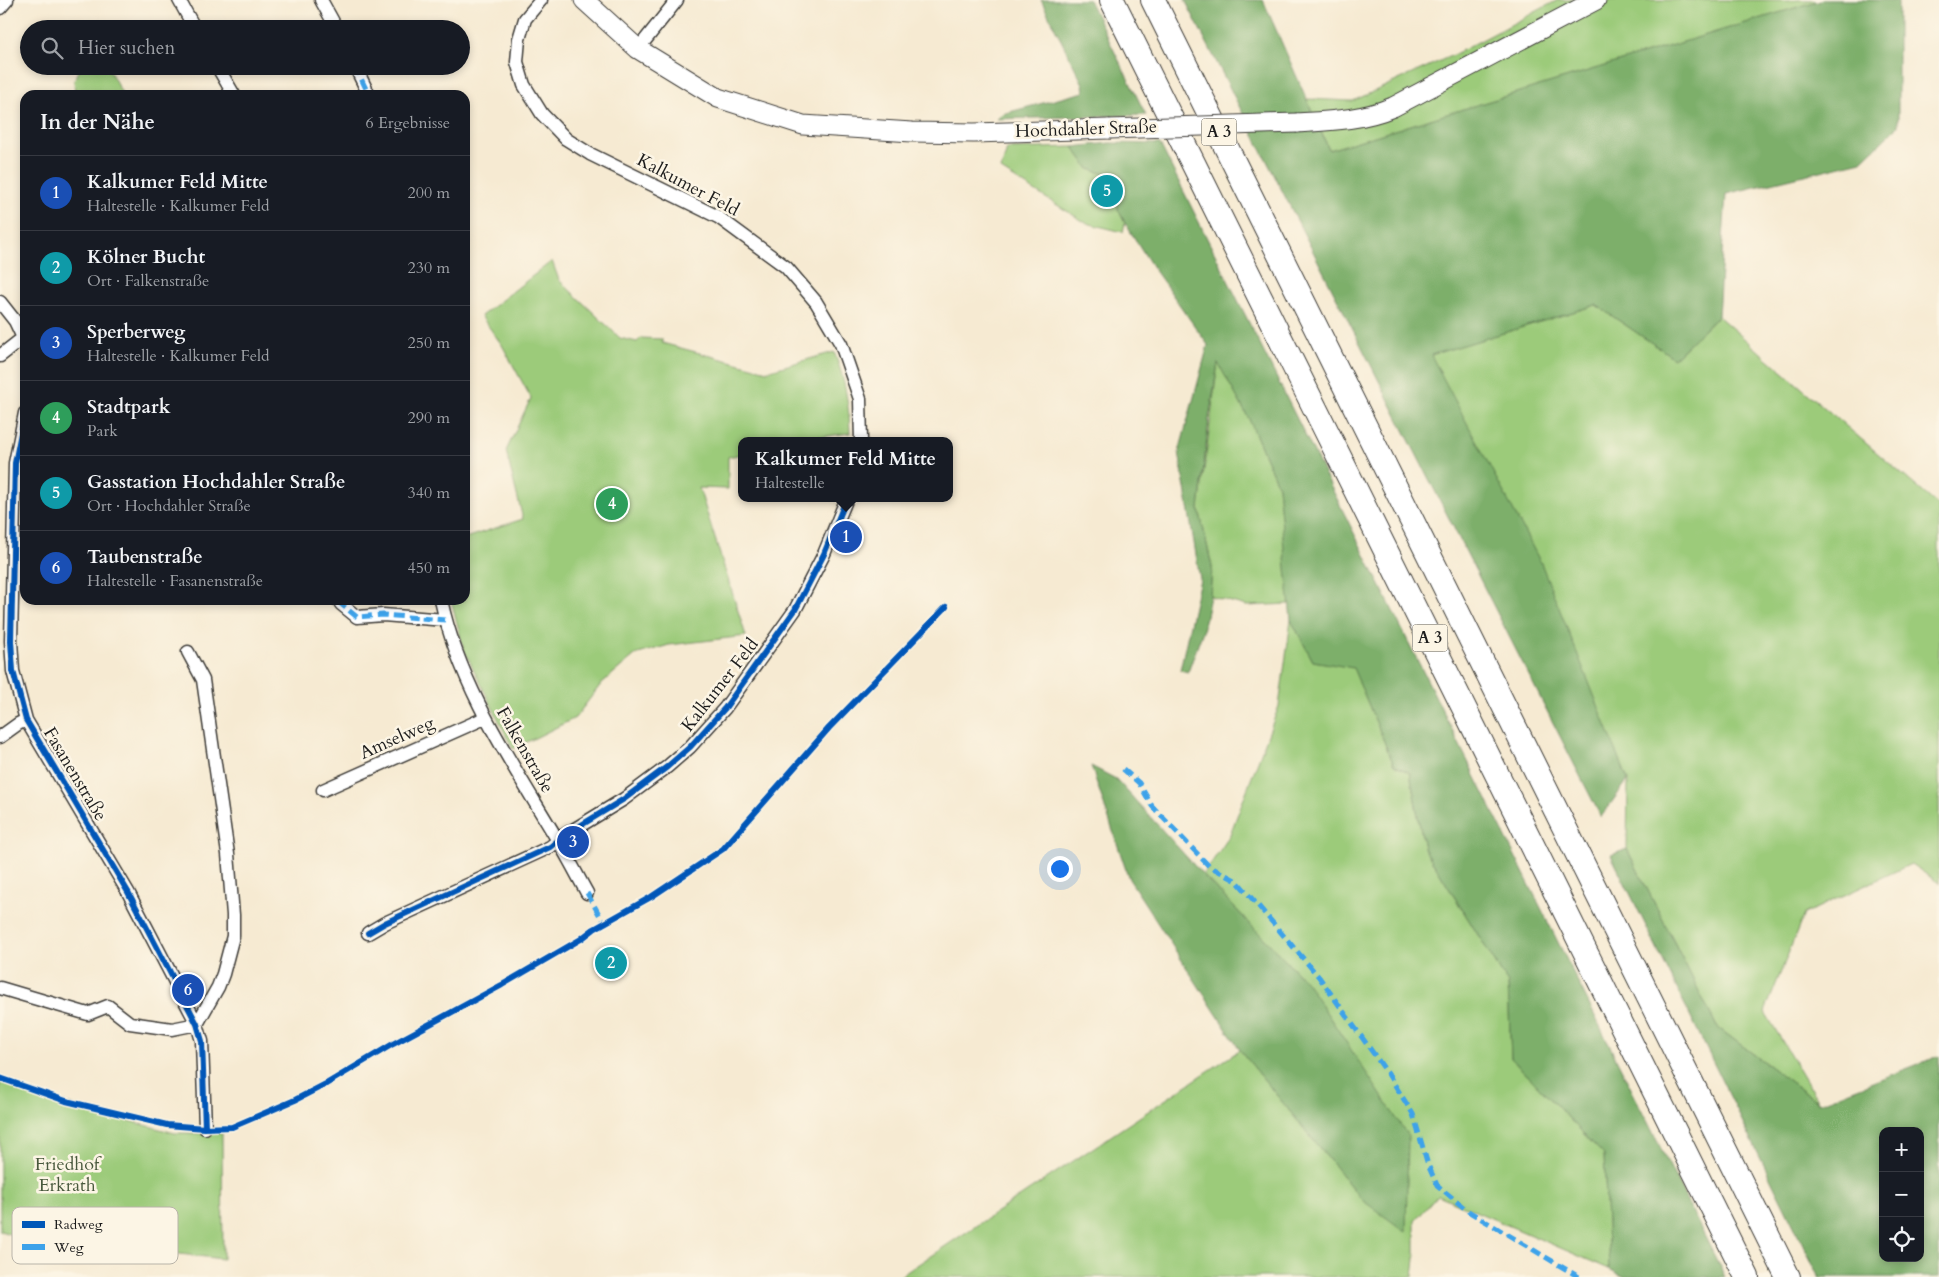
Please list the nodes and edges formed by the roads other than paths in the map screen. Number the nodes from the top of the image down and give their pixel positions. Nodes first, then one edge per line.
1 (7, 0) edge
2 (179, 0) edge
3 (321, 0) edge
4 (541, 0) edge
5 (584, 0) edge
6 (677, 0) edge
7 (1112, 0) edge
8 (1153, 0) edge
9 (1596, 0) edge
10 (0, 8) edge
11 (190, 20) edge
12 (332, 20) edge
13 (638, 49) junction
14 (222, 75) edge
15 (359, 75) edge
16 (231, 90) edge
17 (367, 90) edge
18 (0, 302) edge
19 (20, 332) edge
20 (20, 343) edge
21 (0, 356) edge
22 (20, 434) edge
23 (861, 437) edge
24 (845, 502) edge
25 (342, 605) edge
26 (442, 605) edge
27 (445, 620) junction
28 (188, 652) dead end
29 (485, 718) junction
30 (26, 720) junction
31 (0, 738) edge
32 (322, 790) dead end
33 (558, 840) junction
34 (587, 893) dead end
35 (368, 934) dead end
36 (0, 988) edge
37 (197, 1024) junction
38 (205, 1128) dead end
39 (1747, 1277) edge
40 (1788, 1277) edge

1 - 10 street
2 - 11 street
3 - 12 street
4 - 23 street, Kalkumer Feld
5 - 13 main road, Hochdahler Straße
6 - 13 street
7 - 39 highway, A 3
8 - 40 highway, A 3
9 - 13 main road, Hochdahler Straße, bridge
14 - 16 street
15 - 17 street
18 - 19 street
20 - 21 street
22 - 30 street, Fasanenstraße
24 - 33 street, Kalkumer Feld
25 - 27 street
26 - 27 street, Falkenstraße
27 - 29 street, Falkenstraße
28 - 37 street
29 - 32 street, Amselweg
29 - 33 street, Falkenstraße
30 - 31 street
30 - 37 street, Fasanenstraße
33 - 34 street, Falkenstraße
33 - 35 street, Kalkumer Feld
36 - 37 street
37 - 38 street, Fasanenstraße

